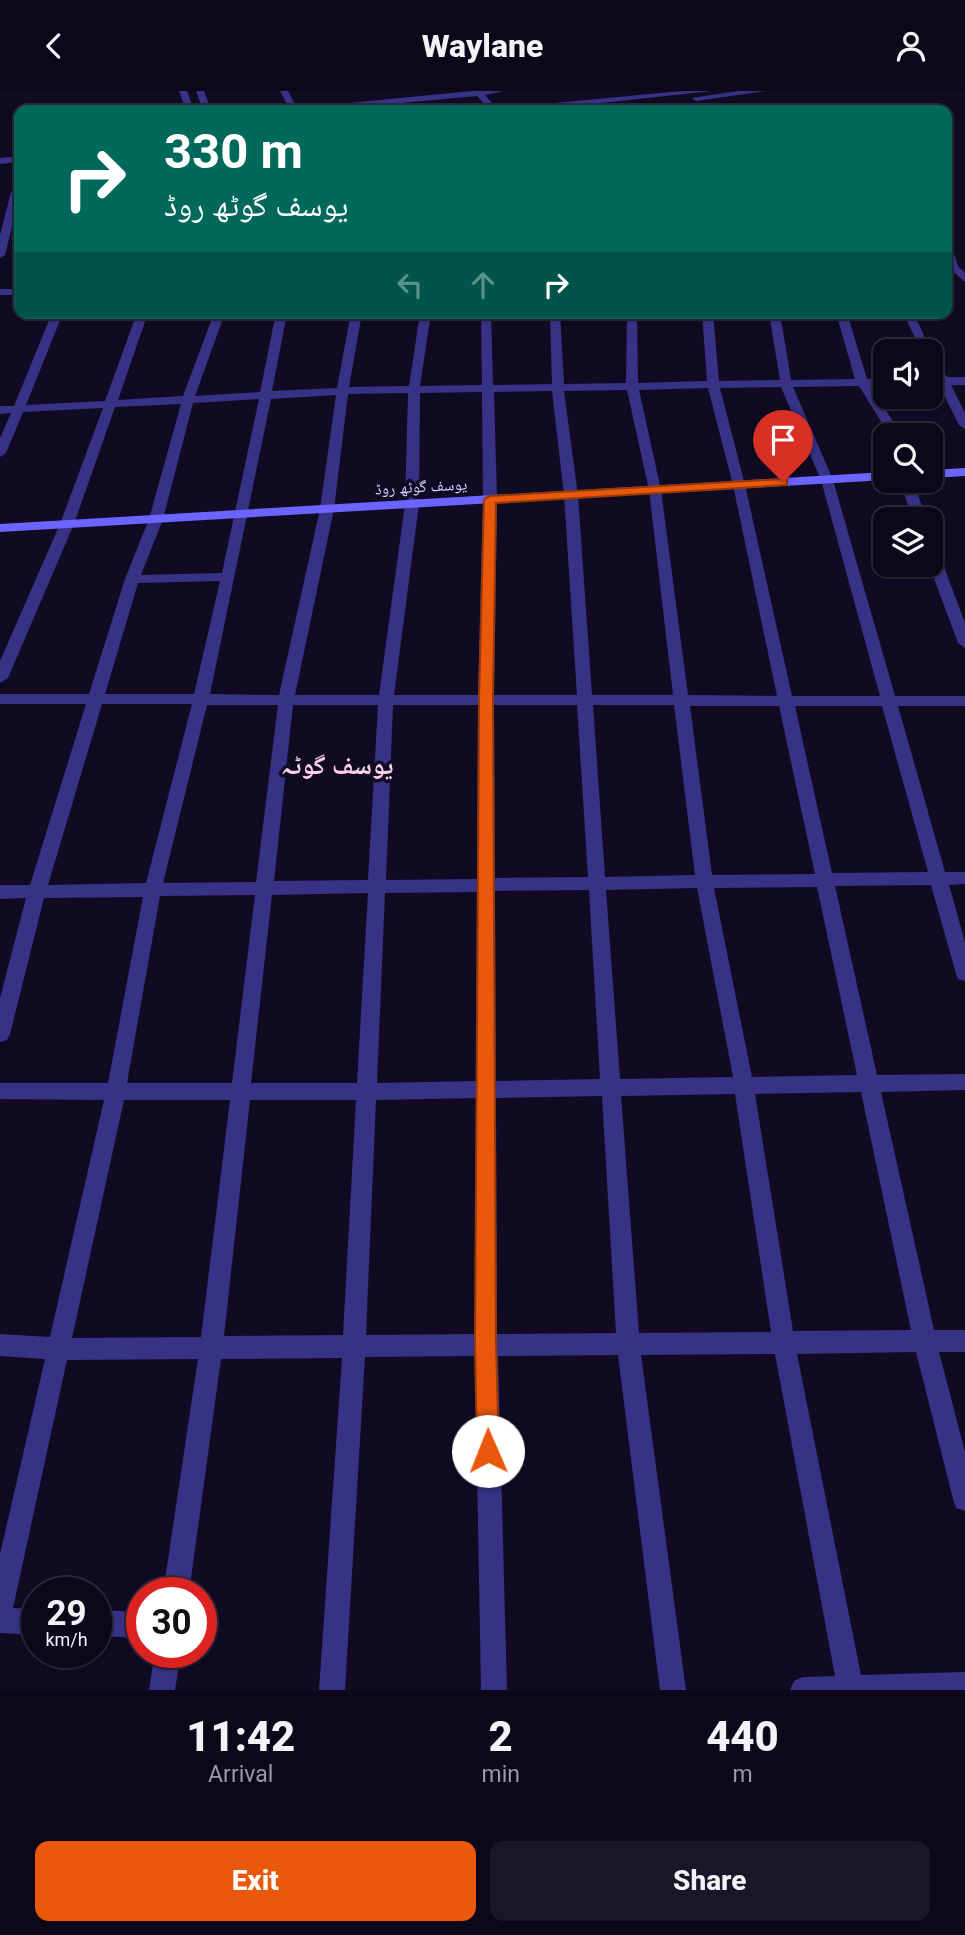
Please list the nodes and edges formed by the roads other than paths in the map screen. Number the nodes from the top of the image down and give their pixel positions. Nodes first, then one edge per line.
1 (382, 91) edge
2 (500, 91) edge
3 (708, 91) edge
4 (762, 91) edge
5 (477, 92) edge
6 (685, 92) edge
7 (430, 94) edge
8 (388, 102) junction
9 (325, 105) edge
10 (489, 105) edge
11 (560, 105) edge
12 (618, 105) edge
13 (14, 200) edge
14 (0, 255) edge
15 (56, 319) edge
16 (141, 319) edge
17 (218, 319) edge
18 (281, 319) edge
19 (356, 319) edge
20 (425, 319) edge
21 (486, 319) edge
22 (555, 319) edge
23 (632, 319) edge
24 (708, 319) edge
25 (775, 319) edge
26 (843, 319) edge
27 (911, 319) edge
28 (921, 339) edge
29 (943, 381) edge
30 (965, 381) edge
31 (862, 383) junction
32 (873, 383) edge
33 (786, 384) junction
34 (713, 385) junction
35 (632, 386) junction
36 (558, 388) junction
37 (488, 389) junction
38 (414, 390) junction
39 (943, 390) edge
40 (342, 391) junction
41 (265, 395) junction
42 (188, 400) junction
43 (108, 404) junction
44 (0, 409) edge
45 (18, 409) junction
46 (888, 423) edge
47 (965, 425) edge
48 (0, 453) edge
49 (965, 472) edge
50 (943, 473) edge
51 (873, 478) edge
52 (827, 480) junction
53 (739, 485) junction
54 (655, 490) junction
55 (571, 495) junction
56 (490, 499) junction
57 (412, 504) junction
58 (327, 509) junction
59 (242, 514) junction
60 (156, 519) junction
61 (66, 524) junction
62 (0, 528) edge
63 (228, 577) junction
64 (941, 577) edge
65 (132, 579) junction
66 (965, 643) edge
67 (0, 678) edge
68 (0, 699) edge
69 (97, 699) junction
70 (201, 699) junction
71 (286, 699) junction
72 (486, 699) junction
73 (386, 700) junction
74 (584, 701) junction
75 (787, 701) junction
76 (890, 701) junction
77 (965, 701) edge
78 (682, 702) junction
79 (965, 877) edge
80 (939, 878) junction
81 (825, 880) junction
82 (704, 881) junction
83 (597, 883) junction
84 (487, 885) junction
85 (377, 886) junction
86 (265, 888) junction
87 (153, 889) junction
88 (0, 891) edge
89 (37, 891) junction
90 (965, 974) edge
91 (0, 1034) edge
92 (965, 1082) edge
93 (869, 1084) junction
94 (744, 1086) junction
95 (611, 1087) junction
96 (487, 1089) junction
97 (0, 1091) edge
98 (116, 1091) junction
99 (367, 1091) junction
100 (241, 1092) junction
101 (965, 1341) edge
102 (628, 1342) junction
103 (925, 1342) junction
104 (784, 1343) junction
105 (0, 1345) edge
106 (486, 1345) junction
107 (355, 1346) junction
108 (211, 1348) junction
109 (58, 1349) junction
110 (965, 1499) edge
111 (4, 1569) edge
112 (178, 1577) edge
113 (0, 1609) edge
114 (0, 1621) edge
115 (21, 1622) edge
116 (165, 1668) edge
117 (965, 1685) edge
118 (851, 1689) edge
119 (162, 1690) edge
120 (332, 1690) edge
121 (494, 1690) edge
122 (673, 1690) edge
123 (803, 1690) edge

1 - 8 street
2 - 5 street
3 - 6 street
4 - 12 street
5 - 7 street
5 - 10 street
6 - 11 street
7 - 8 street
8 - 9 street
13 - 14 street
15 - 45 street
16 - 43 street
17 - 42 street
18 - 41 street
19 - 40 street
20 - 38 street
21 - 37 street
22 - 36 street
23 - 35 street
24 - 34 street
25 - 33 street
26 - 31 street
27 - 28 street
29 - 30 street
31 - 32 street
31 - 33 street
31 - 46 street
33 - 34 street
33 - 52 street
34 - 35 street
34 - 53 street
35 - 36 street
35 - 54 street
36 - 37 street
36 - 55 street
37 - 38 street
37 - 56 street
38 - 40 street
38 - 57 street
39 - 47 street
40 - 41 street
40 - 58 street
41 - 42 street
41 - 59 street
42 - 43 street
42 - 60 street
43 - 45 street
43 - 61 street
44 - 45 street
45 - 48 street
49 - 50 street
51 - 52 street, یوسف گوٹھ روڈ
52 - 53 street, یوسف گوٹھ روڈ
52 - 76 street
53 - 54 street, یوسف گوٹھ روڈ
53 - 75 street
54 - 55 street, یوسف گوٹھ روڈ
54 - 78 street
55 - 56 street, یوسف گوٹھ روڈ
55 - 74 street
56 - 57 street, یوسف گوٹھ روڈ
56 - 72 street
57 - 58 street, یوسف گوٹھ روڈ
57 - 73 street
58 - 59 street, یوسف گوٹھ روڈ
58 - 71 street
59 - 60 street, یوسف گوٹھ روڈ
59 - 63 street
60 - 61 street, یوسف گوٹھ روڈ
60 - 65 street
61 - 62 street, یوسف گوٹھ روڈ
61 - 67 street
63 - 65 street
63 - 70 street
64 - 66 street
65 - 69 street
68 - 69 street
69 - 70 street
69 - 89 street
70 - 71 street
70 - 87 street
71 - 73 street
71 - 86 street
72 - 73 street
72 - 74 street
72 - 84 street
73 - 85 street
74 - 78 street
74 - 83 street
75 - 76 street
75 - 78 street
75 - 81 street
76 - 77 street
76 - 80 street
78 - 82 street
79 - 80 street
80 - 81 street
80 - 90 street
81 - 82 street
81 - 93 street
82 - 83 street
82 - 94 street
83 - 84 street
83 - 95 street
84 - 85 street
84 - 96 street
85 - 86 street
85 - 99 street
86 - 87 street
86 - 100 street
87 - 89 street
87 - 98 street
88 - 89 street
89 - 91 street
92 - 93 street
93 - 94 street
93 - 103 street
94 - 95 street
94 - 104 street
95 - 96 street
95 - 102 street
96 - 99 street
96 - 106 street
97 - 98 street
98 - 100 street
98 - 109 street
99 - 100 street
99 - 107 street
100 - 108 street
101 - 103 street
102 - 104 street
102 - 106 street
102 - 122 street
103 - 104 street
103 - 110 street
104 - 118 street
105 - 109 street
106 - 107 street
106 - 121 street
107 - 108 street
107 - 120 street
108 - 109 street
108 - 112 street
109 - 111 street
111 - 113 street
114 - 115 street
116 - 119 street
117 - 118 street
118 - 123 street

